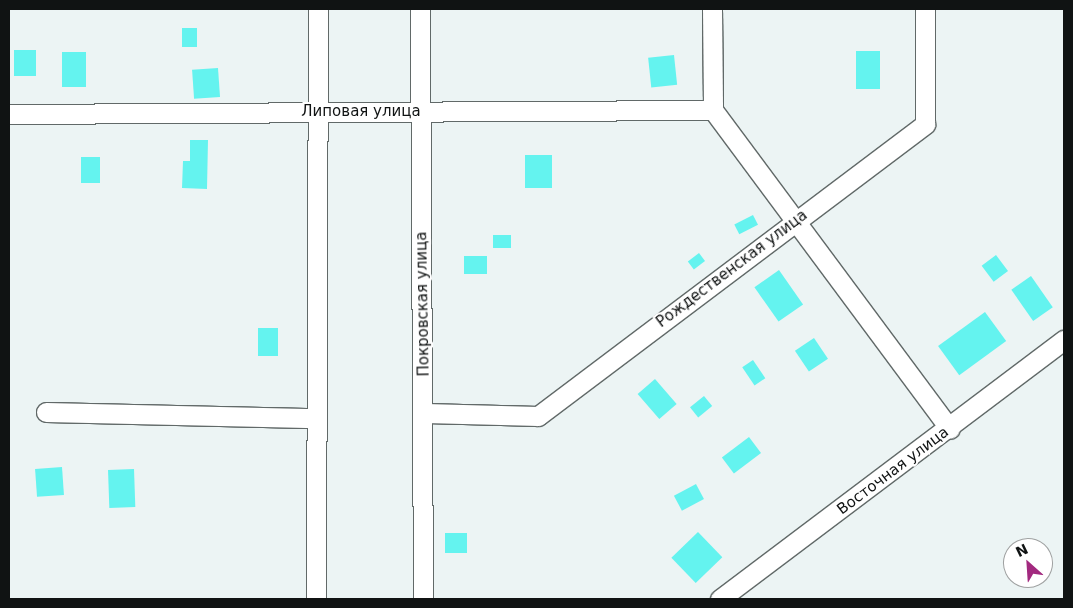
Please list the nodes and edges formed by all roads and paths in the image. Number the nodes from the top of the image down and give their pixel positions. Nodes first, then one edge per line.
1 (318, 9) edge
2 (420, 9) edge
3 (712, 9) edge
4 (925, 9) edge
5 (713, 110) junction
6 (318, 112) junction
7 (420, 112) junction
8 (9, 114) edge
9 (796, 220) junction
10 (1064, 340) edge
11 (46, 412) dead end
12 (425, 414) junction
13 (317, 418) junction
14 (950, 429) junction
15 (316, 599) edge
16 (423, 599) edge
17 (720, 599) edge

1 - 6 street
2 - 7 street, Покровская улица
3 - 5 street
4 - 9 street, Рождественская улица
5 - 7 street, Липовая улица
5 - 9 street
6 - 7 street, Липовая улица
6 - 8 street, Липовая улица
6 - 13 street
7 - 12 street, Покровская улица
9 - 12 street, Рождественская улица
9 - 14 street
10 - 14 street, Восточная улица
11 - 13 street
12 - 16 street, Покровская улица
13 - 15 street
14 - 17 street, Восточная улица

